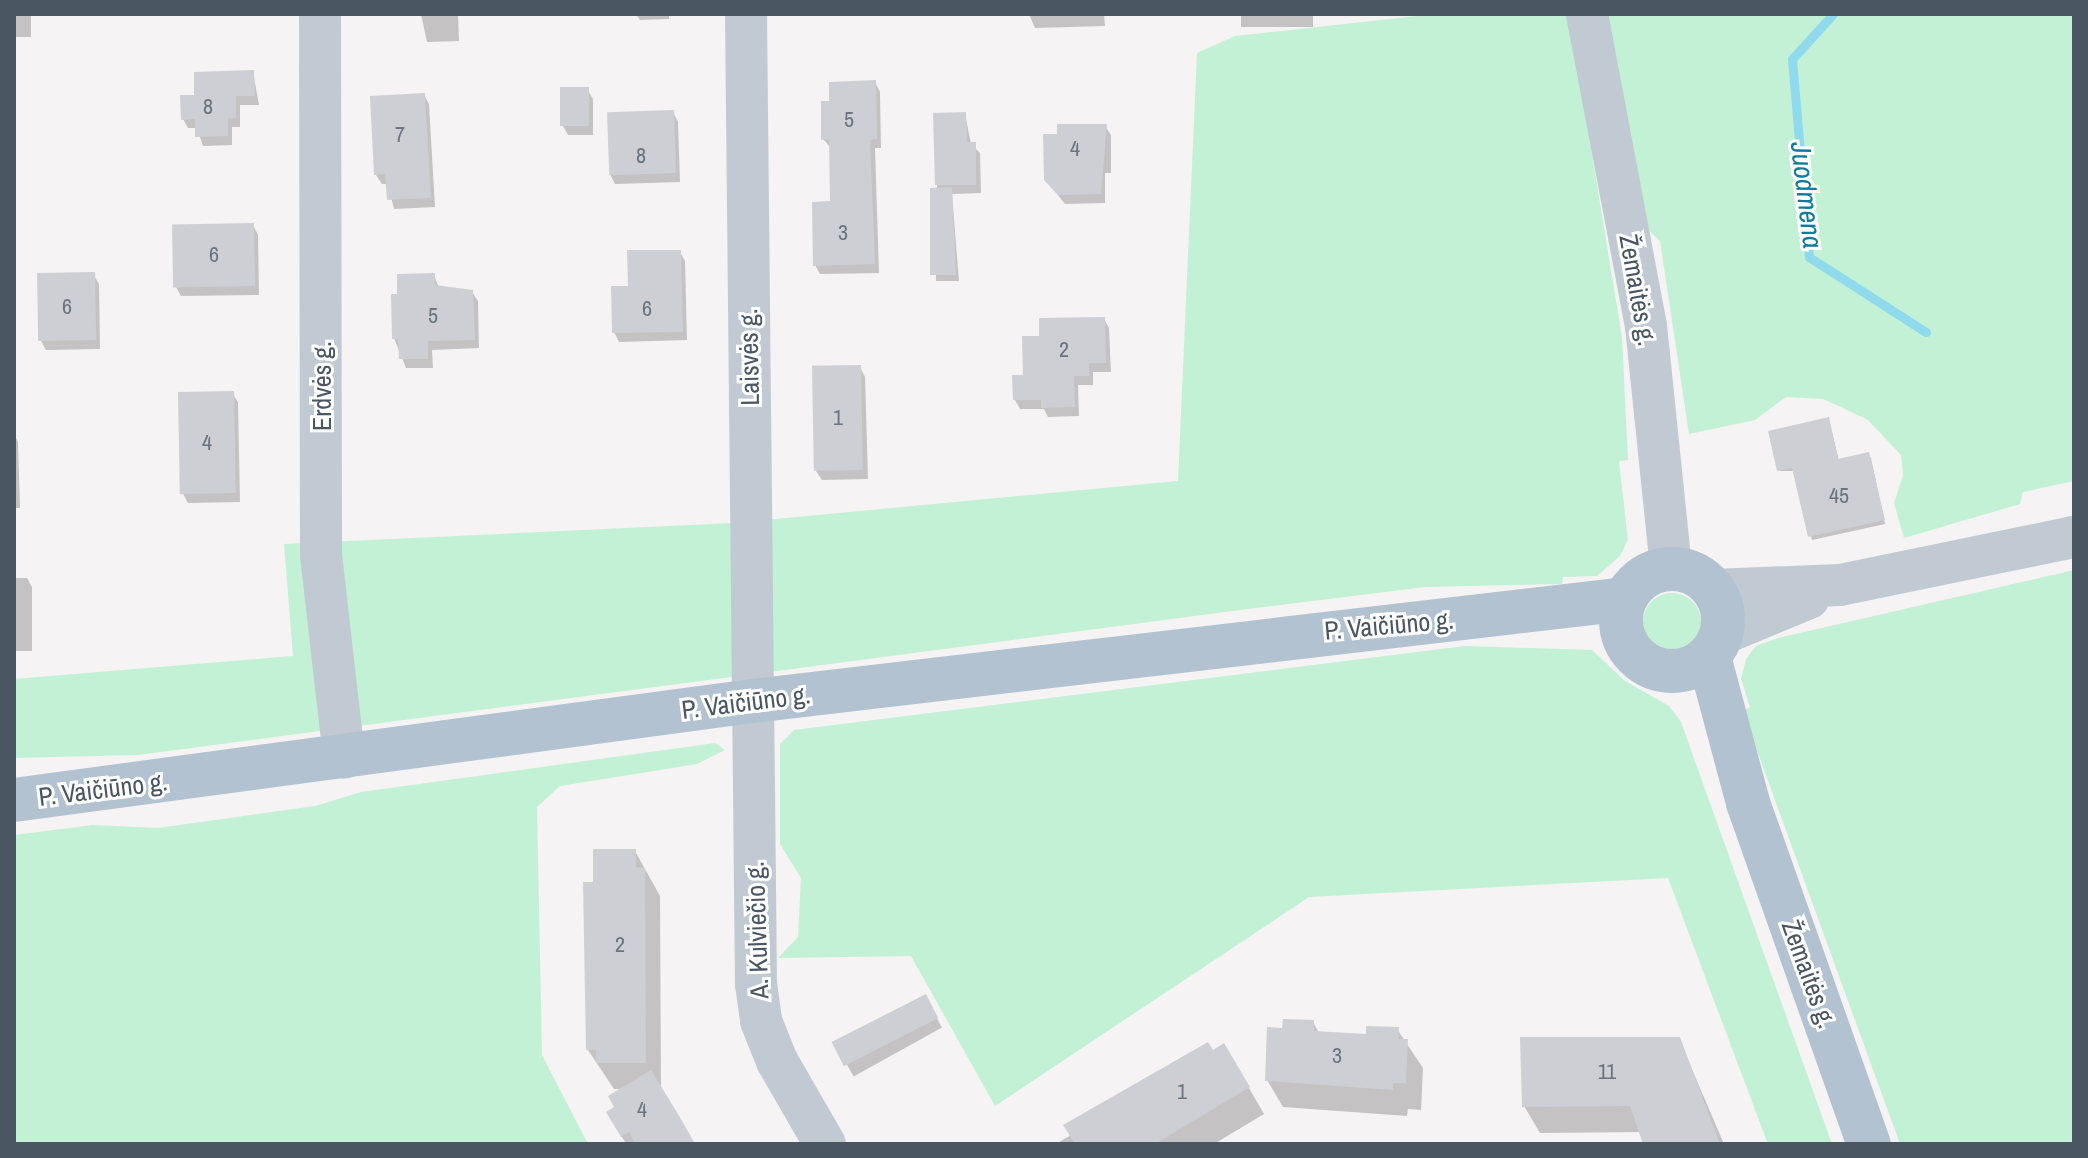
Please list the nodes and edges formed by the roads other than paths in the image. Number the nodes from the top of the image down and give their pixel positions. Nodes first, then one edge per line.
1 (320, 14) edge
2 (746, 14) edge
3 (1587, 14) edge
4 (2074, 537) edge
5 (1671, 568) junction
6 (1840, 585) junction
7 (1714, 590) junction
8 (1624, 620) junction
9 (1703, 654) junction
10 (752, 701) junction
11 (344, 758) junction
12 (14, 800) edge
13 (825, 1144) edge
14 (1869, 1144) edge

1 - 11 street, Erdvės g.
2 - 10 street, Laisvės g.
3 - 5 street, Žemaitės g.
4 - 6 street
5 - 7 main road
5 - 8 main road
6 - 7 street
6 - 9 street
7 - 9 main road
8 - 9 main road
8 - 10 main road, P. Vaičiūno g.
9 - 14 main road, Žemaitės g.
10 - 11 main road, P. Vaičiūno g.
10 - 13 street, A. Kulviečio g.
11 - 12 main road, P. Vaičiūno g.

